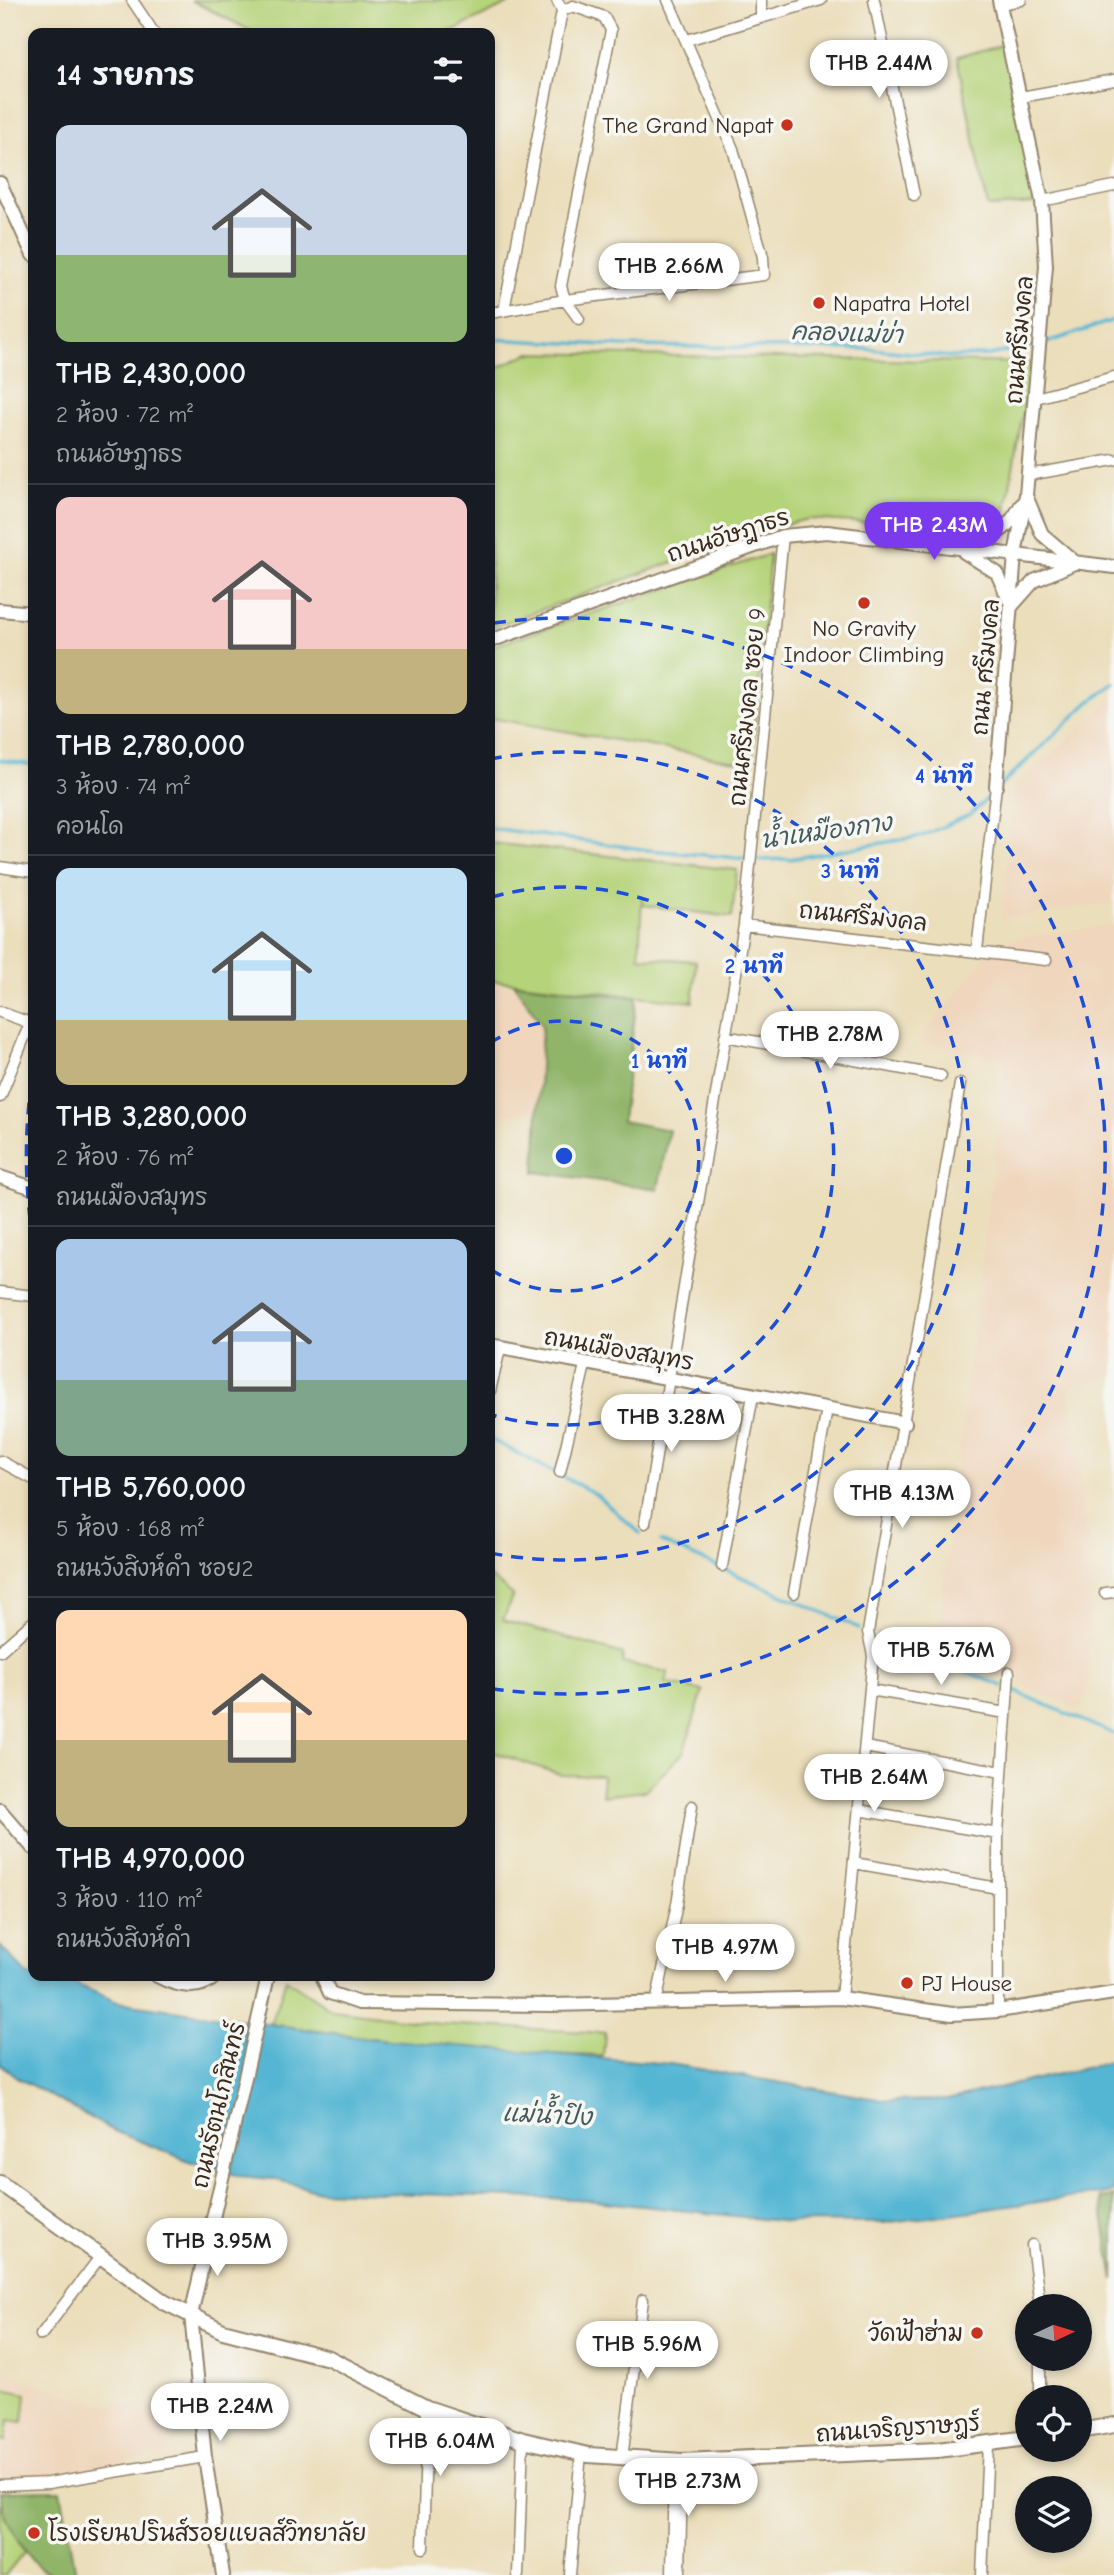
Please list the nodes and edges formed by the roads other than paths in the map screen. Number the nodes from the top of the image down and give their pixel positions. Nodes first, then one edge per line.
1 (132, 0) edge
2 (557, 0) edge
3 (668, 0) edge
4 (761, 0) edge
5 (821, 0) edge
6 (874, 0) edge
7 (1021, 0) edge
8 (1000, 2) edge
9 (562, 11) junction
10 (761, 18) junction
11 (151, 28) edge
12 (687, 40) junction
13 (1114, 80) edge
14 (1021, 97) junction
15 (0, 183) edge
16 (1114, 186) edge
17 (914, 195) dead end
18 (1042, 201) junction
19 (28, 245) edge
20 (565, 300) junction
21 (504, 310) junction
22 (495, 312) edge
23 (579, 319) dead end
24 (1114, 377) edge
25 (1036, 398) junction
26 (1114, 460) edge
27 (1028, 475) junction
28 (1026, 495) junction
29 (783, 536) junction
30 (957, 548) junction
31 (1015, 555) junction
32 (1076, 563) junction
33 (1114, 567) edge
34 (1011, 607) junction
35 (0, 610) edge
36 (28, 613) edge
37 (495, 639) edge
38 (996, 786) joint
39 (0, 867) edge
40 (28, 871) edge
41 (744, 925) junction
42 (977, 950) junction
43 (1046, 960) dead end
44 (0, 1012) edge
45 (28, 1018) edge
46 (28, 1029) edge
47 (725, 1036) junction
48 (941, 1076) dead end
49 (960, 1084) dead end
50 (0, 1097) edge
51 (0, 1177) edge
52 (28, 1186) edge
53 (0, 1292) edge
54 (28, 1295) edge
55 (495, 1347) edge
56 (585, 1364) junction
57 (668, 1380) junction
58 (753, 1395) junction
59 (827, 1409) junction
60 (905, 1423) junction
61 (0, 1461) edge
62 (560, 1472) dead end
63 (28, 1476) edge
64 (645, 1523) dead end
65 (722, 1566) dead end
66 (794, 1593) dead end
67 (28, 1626) edge
68 (0, 1651) edge
69 (1009, 1672) dead end
70 (870, 1690) junction
71 (1006, 1713) junction
72 (865, 1747) junction
73 (1002, 1772) junction
74 (692, 1805) dead end
75 (0, 1810) edge
76 (859, 1810) junction
77 (998, 1833) junction
78 (28, 1842) edge
79 (854, 1863) junction
80 (998, 1888) junction
81 (175, 1981) edge
82 (209, 1981) edge
83 (267, 1981) edge
84 (324, 1981) edge
85 (1114, 1993) edge
86 (841, 1998) junction
87 (656, 2003) junction
88 (998, 2011) junction
89 (0, 2183) edge
90 (1032, 2245) dead end
91 (100, 2256) junction
92 (1038, 2294) edge
93 (643, 2300) dead end
94 (191, 2315) junction
95 (41, 2335) dead end
96 (427, 2408) junction
97 (1114, 2426) edge
98 (1092, 2429) edge
99 (523, 2440) junction
100 (1015, 2440) edge
101 (988, 2445) junction
102 (581, 2453) junction
103 (205, 2457) junction
104 (622, 2458) junction
105 (678, 2461) junction
106 (0, 2485) edge
107 (424, 2548) dead end
108 (223, 2575) edge
109 (518, 2575) edge
110 (570, 2575) edge
111 (672, 2575) edge
112 (680, 2575) edge
113 (982, 2575) edge

1 - 11 street
2 - 9 street
3 - 12 street
4 - 10 street
5 - 10 street
6 - 17 street
7 - 8 street
8 - 14 street, ถนนศรีมงคล
9 - 20 street
9 - 21 street
10 - 12 street
12 - 20 street
13 - 14 street
14 - 18 street, ถนนศรีมงคล
15 - 19 street
16 - 18 street
18 - 25 street, ถนนศรีมงคล
20 - 21 street
20 - 23 street
21 - 22 street
24 - 25 street
25 - 27 street, ถนนศรีมงคล
26 - 27 street
27 - 28 street, ถนนศรีมงคล
28 - 30 street
28 - 31 street, ถนนศรีมงคล
28 - 32 street
29 - 30 street, ถนนอัษฎาธร
29 - 37 street, ถนนอัษฎาธร
29 - 41 street, ถนนศรีมงคล ซอย 9
30 - 31 street, ถนนอัษฎาธร
30 - 34 street
31 - 32 street, ถนนอัษฎาธร
31 - 34 street, ถนน ศรีมงคล
32 - 33 street, ถนนอัษฎาธร
32 - 34 street
34 - 38 street, ถนน ศรีมงคล
35 - 36 street
38 - 42 street, ถนน ศรีมงคล
39 - 40 street
41 - 42 street, ถนนศรีมงคล
41 - 47 street, ถนนศรีมงคล ซอย 9
42 - 43 street, ถนนศรีมงคล
44 - 45 street
46 - 50 street
47 - 48 street
47 - 57 street, ถนนศรีมงคล ซอย 9
49 - 60 street
51 - 52 street
53 - 54 street
55 - 56 street, ถนนเมืองสมุทร
56 - 57 street, ถนนเมืองสมุทร
56 - 62 street
57 - 58 street, ถนนเมืองสมุทร
57 - 64 street, ถนนศรีมงคล ซอย 9
58 - 59 street, ถนนเมืองสมุทร
58 - 65 street
59 - 60 street, ถนนเมืองสมุทร
59 - 66 street
60 - 70 street
61 - 63 street
67 - 68 street
69 - 71 street
70 - 71 street
70 - 72 street
71 - 73 street
72 - 73 street
72 - 76 street
73 - 77 street
74 - 87 street
75 - 78 street
76 - 77 street
76 - 79 street
77 - 80 street
79 - 80 street
79 - 86 street
80 - 88 street
81 - 82 street
83 - 94 street, ถนนรัตนโกสินทร์
84 - 87 street
85 - 88 street
86 - 87 street
86 - 88 street
89 - 91 main road, ถนนเจริญราษฎร์
90 - 92 street
91 - 94 main road, ถนนเจริญราษฎร์
91 - 95 street
93 - 104 street
94 - 96 main road, ถนนเจริญราษฎร์
94 - 103 street, ถนนรัตนโกสินทร์
96 - 99 main road, ถนนเจริญราษฎร์
96 - 107 street
97 - 98 main road
99 - 102 main road, ถนนเจริญราษฎร์
99 - 109 street
100 - 101 main road, ถนนเจริญราษฎร์
101 - 105 main road, ถนนเจริญราษฎร์
101 - 113 street
102 - 104 main road, ถนนเจริญราษฎร์
102 - 110 street
103 - 106 street
103 - 108 street, ถนนรัตนโกสินทร์
104 - 105 main road, ถนนเจริญราษฎร์
105 - 111 street
105 - 112 street

